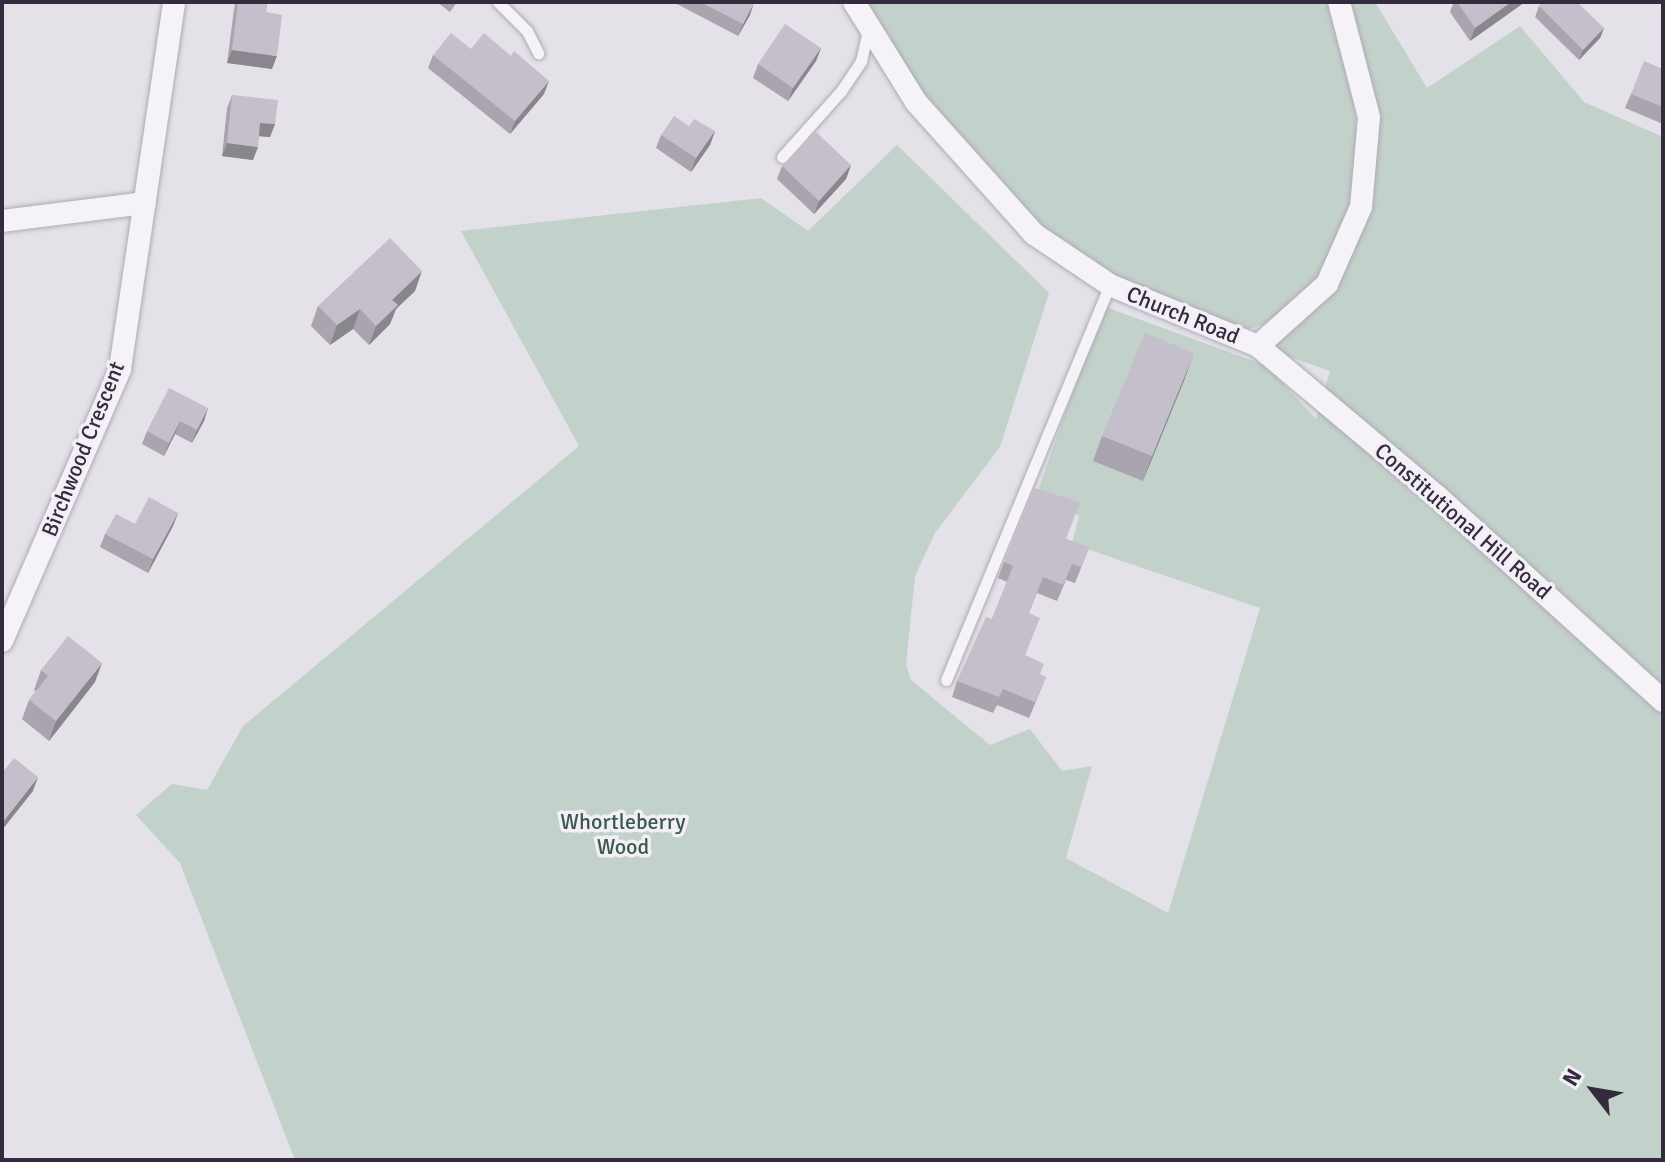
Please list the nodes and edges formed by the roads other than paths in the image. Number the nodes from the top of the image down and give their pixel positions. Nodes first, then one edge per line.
1 (174, 2) edge
2 (498, 2) edge
3 (854, 2) edge
4 (1339, 2) edge
5 (872, 12) edge
6 (538, 53) dead end
7 (782, 157) dead end
8 (145, 203) junction
9 (2, 221) edge
10 (1110, 285) junction
11 (1258, 346) junction
12 (2, 641) edge
13 (946, 680) dead end
14 (1663, 701) edge

1 - 8 street, Birchwood Crescent
2 - 6 lane
3 - 5 street, Church Road
4 - 11 street, Church Road
5 - 7 lane
5 - 10 street, Church Road
8 - 9 street
8 - 12 street, Birchwood Crescent
10 - 11 street, Church Road
10 - 13 lane
11 - 14 street, Constitutional Hill Road

